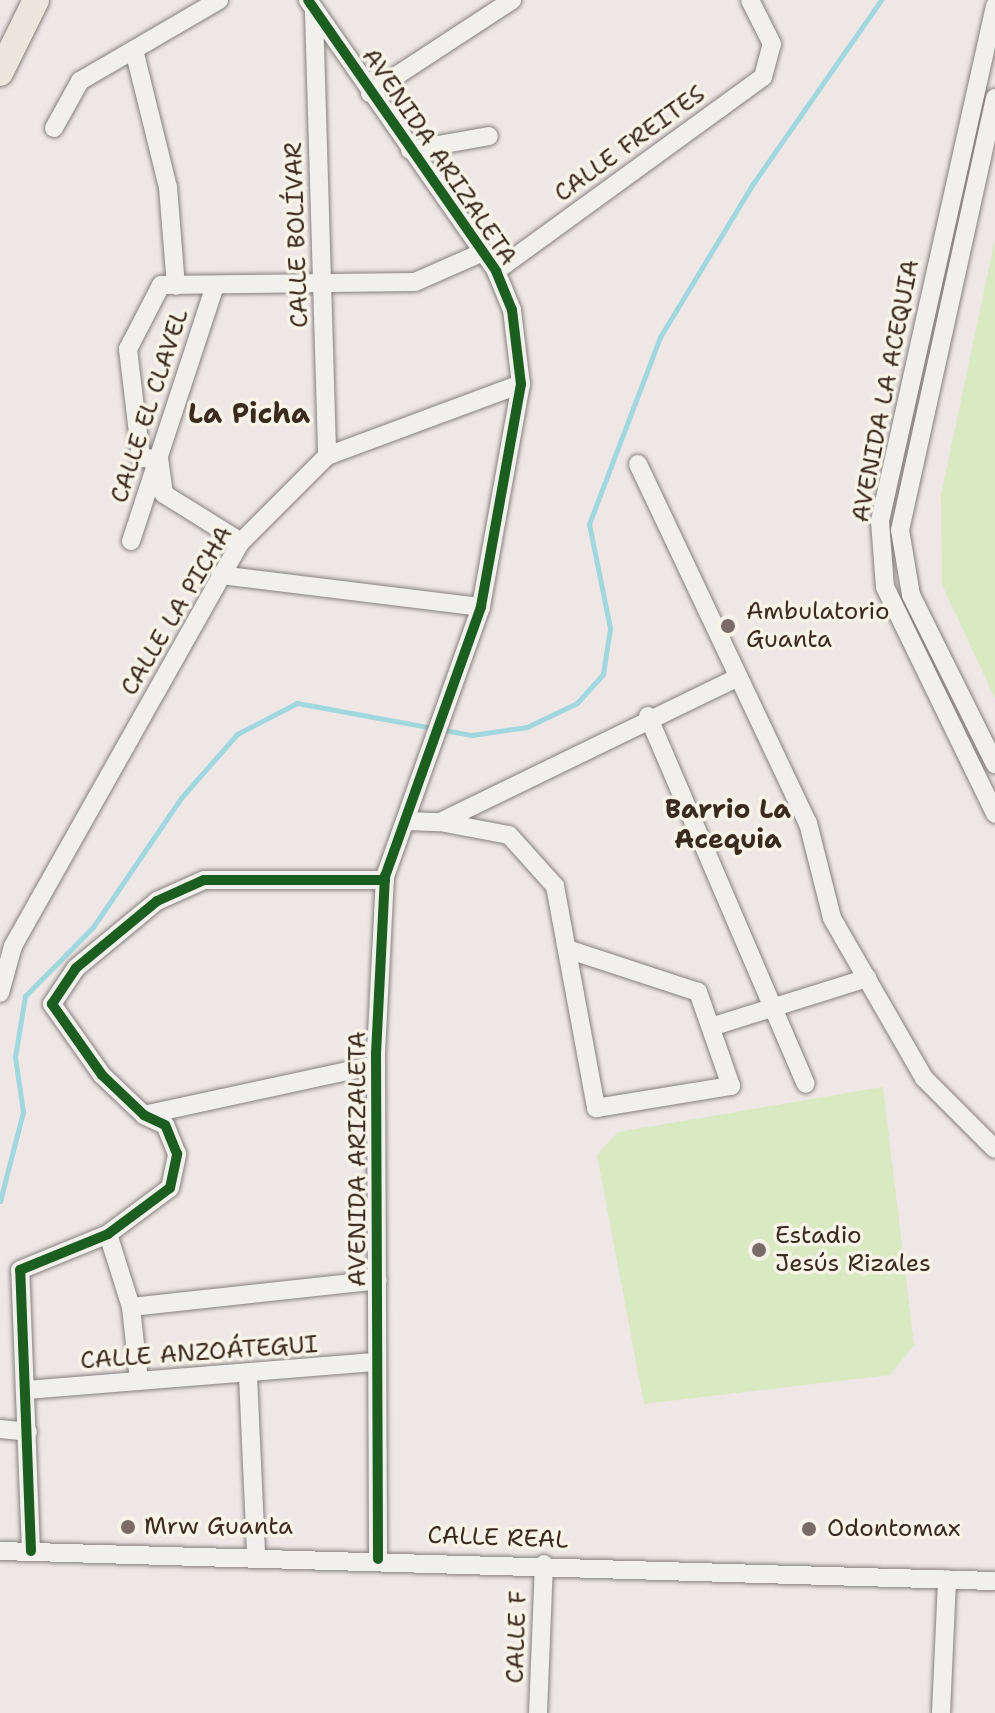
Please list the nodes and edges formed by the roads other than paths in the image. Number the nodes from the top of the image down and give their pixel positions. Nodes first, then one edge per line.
1 (36, 0) edge
2 (219, 0) edge
3 (512, 0) edge
4 (750, 0) edge
5 (311, 6) edge
6 (995, 6) edge
7 (134, 50) junction
8 (0, 73) edge
9 (370, 93) junction
10 (995, 98) edge
11 (54, 128) dead end
12 (489, 136) dead end
13 (410, 150) junction
14 (481, 253) junction
15 (496, 271) junction
16 (176, 286) junction
17 (215, 286) junction
18 (322, 288) junction
19 (521, 384) junction
20 (327, 456) junction
21 (159, 459) junction
22 (638, 464) dead end
23 (131, 541) dead end
24 (241, 542) junction
25 (220, 575) junction
26 (481, 607) junction
27 (739, 677) junction
28 (648, 716) junction
29 (995, 764) edge
30 (995, 814) edge
31 (405, 821) junction
32 (440, 822) junction
33 (385, 880) junction
34 (570, 950) junction
35 (867, 978) junction
36 (0, 993) edge
37 (773, 1007) junction
38 (711, 1027) junction
39 (376, 1065) junction
40 (806, 1084) dead end
41 (144, 1115) junction
42 (995, 1149) edge
43 (108, 1234) junction
44 (378, 1280) junction
45 (131, 1307) junction
46 (375, 1362) junction
47 (248, 1376) junction
48 (139, 1381) junction
49 (26, 1390) junction
50 (0, 1429) edge
51 (28, 1432) junction
52 (0, 1551) edge
53 (31, 1551) junction
54 (256, 1554) junction
55 (378, 1559) junction
56 (544, 1564) junction
57 (947, 1579) junction
58 (995, 1581) edge
59 (538, 1713) edge
60 (941, 1713) edge

1 - 8 highway
2 - 7 street
3 - 9 street
4 - 15 street, CALLE FREITES
5 - 9 street, AVENIDA ARIZALETA
5 - 18 street, CALLE BOLÍVAR
6 - 30 street, AVENIDA LA ACEQUIA
7 - 11 street
7 - 16 street
9 - 13 street, AVENIDA ARIZALETA
10 - 29 street, AVENIDA LA ACEQUIA
12 - 13 street
13 - 14 street, AVENIDA ARIZALETA
14 - 15 street, AVENIDA ARIZALETA
14 - 18 street
15 - 19 street, AVENIDA ARIZALETA
16 - 17 street
16 - 21 street
17 - 18 street
17 - 21 street, CALLE EL CLAVEL
18 - 20 street, CALLE BOLÍVAR
19 - 20 street, CALLE LA PICHA
19 - 26 street, AVENIDA ARIZALETA
20 - 24 street, CALLE LA PICHA
21 - 23 street, CALLE EL CLAVEL
21 - 24 street
22 - 27 street
24 - 25 street, CALLE LA PICHA
25 - 26 street
25 - 36 street, CALLE LA PICHA
26 - 31 street, AVENIDA ARIZALETA
27 - 28 street
27 - 35 street
28 - 32 street
28 - 37 street
31 - 32 street
31 - 33 street, AVENIDA ARIZALETA
32 - 34 street
33 - 39 street, AVENIDA ARIZALETA
33 - 41 street
34 - 38 street
34 - 38 street
35 - 37 street
35 - 42 street
37 - 38 street
37 - 40 street
39 - 41 street
39 - 44 street, AVENIDA ARIZALETA
41 - 43 street
43 - 45 street
43 - 49 street
44 - 45 street
44 - 46 street, AVENIDA ARIZALETA
45 - 48 street
46 - 47 street, CALLE ANZOÁTEGUI
46 - 55 street, AVENIDA ARIZALETA
47 - 48 street, CALLE ANZOÁTEGUI
47 - 54 street
48 - 49 street, CALLE ANZOÁTEGUI
49 - 51 street
50 - 51 street
51 - 53 street
52 - 53 street, CALLE REAL
53 - 54 street, CALLE REAL
54 - 55 street, CALLE REAL
55 - 56 street, CALLE REAL
56 - 57 street, CALLE REAL
56 - 59 street, CALLE F
57 - 58 street, CALLE REAL
57 - 60 street

